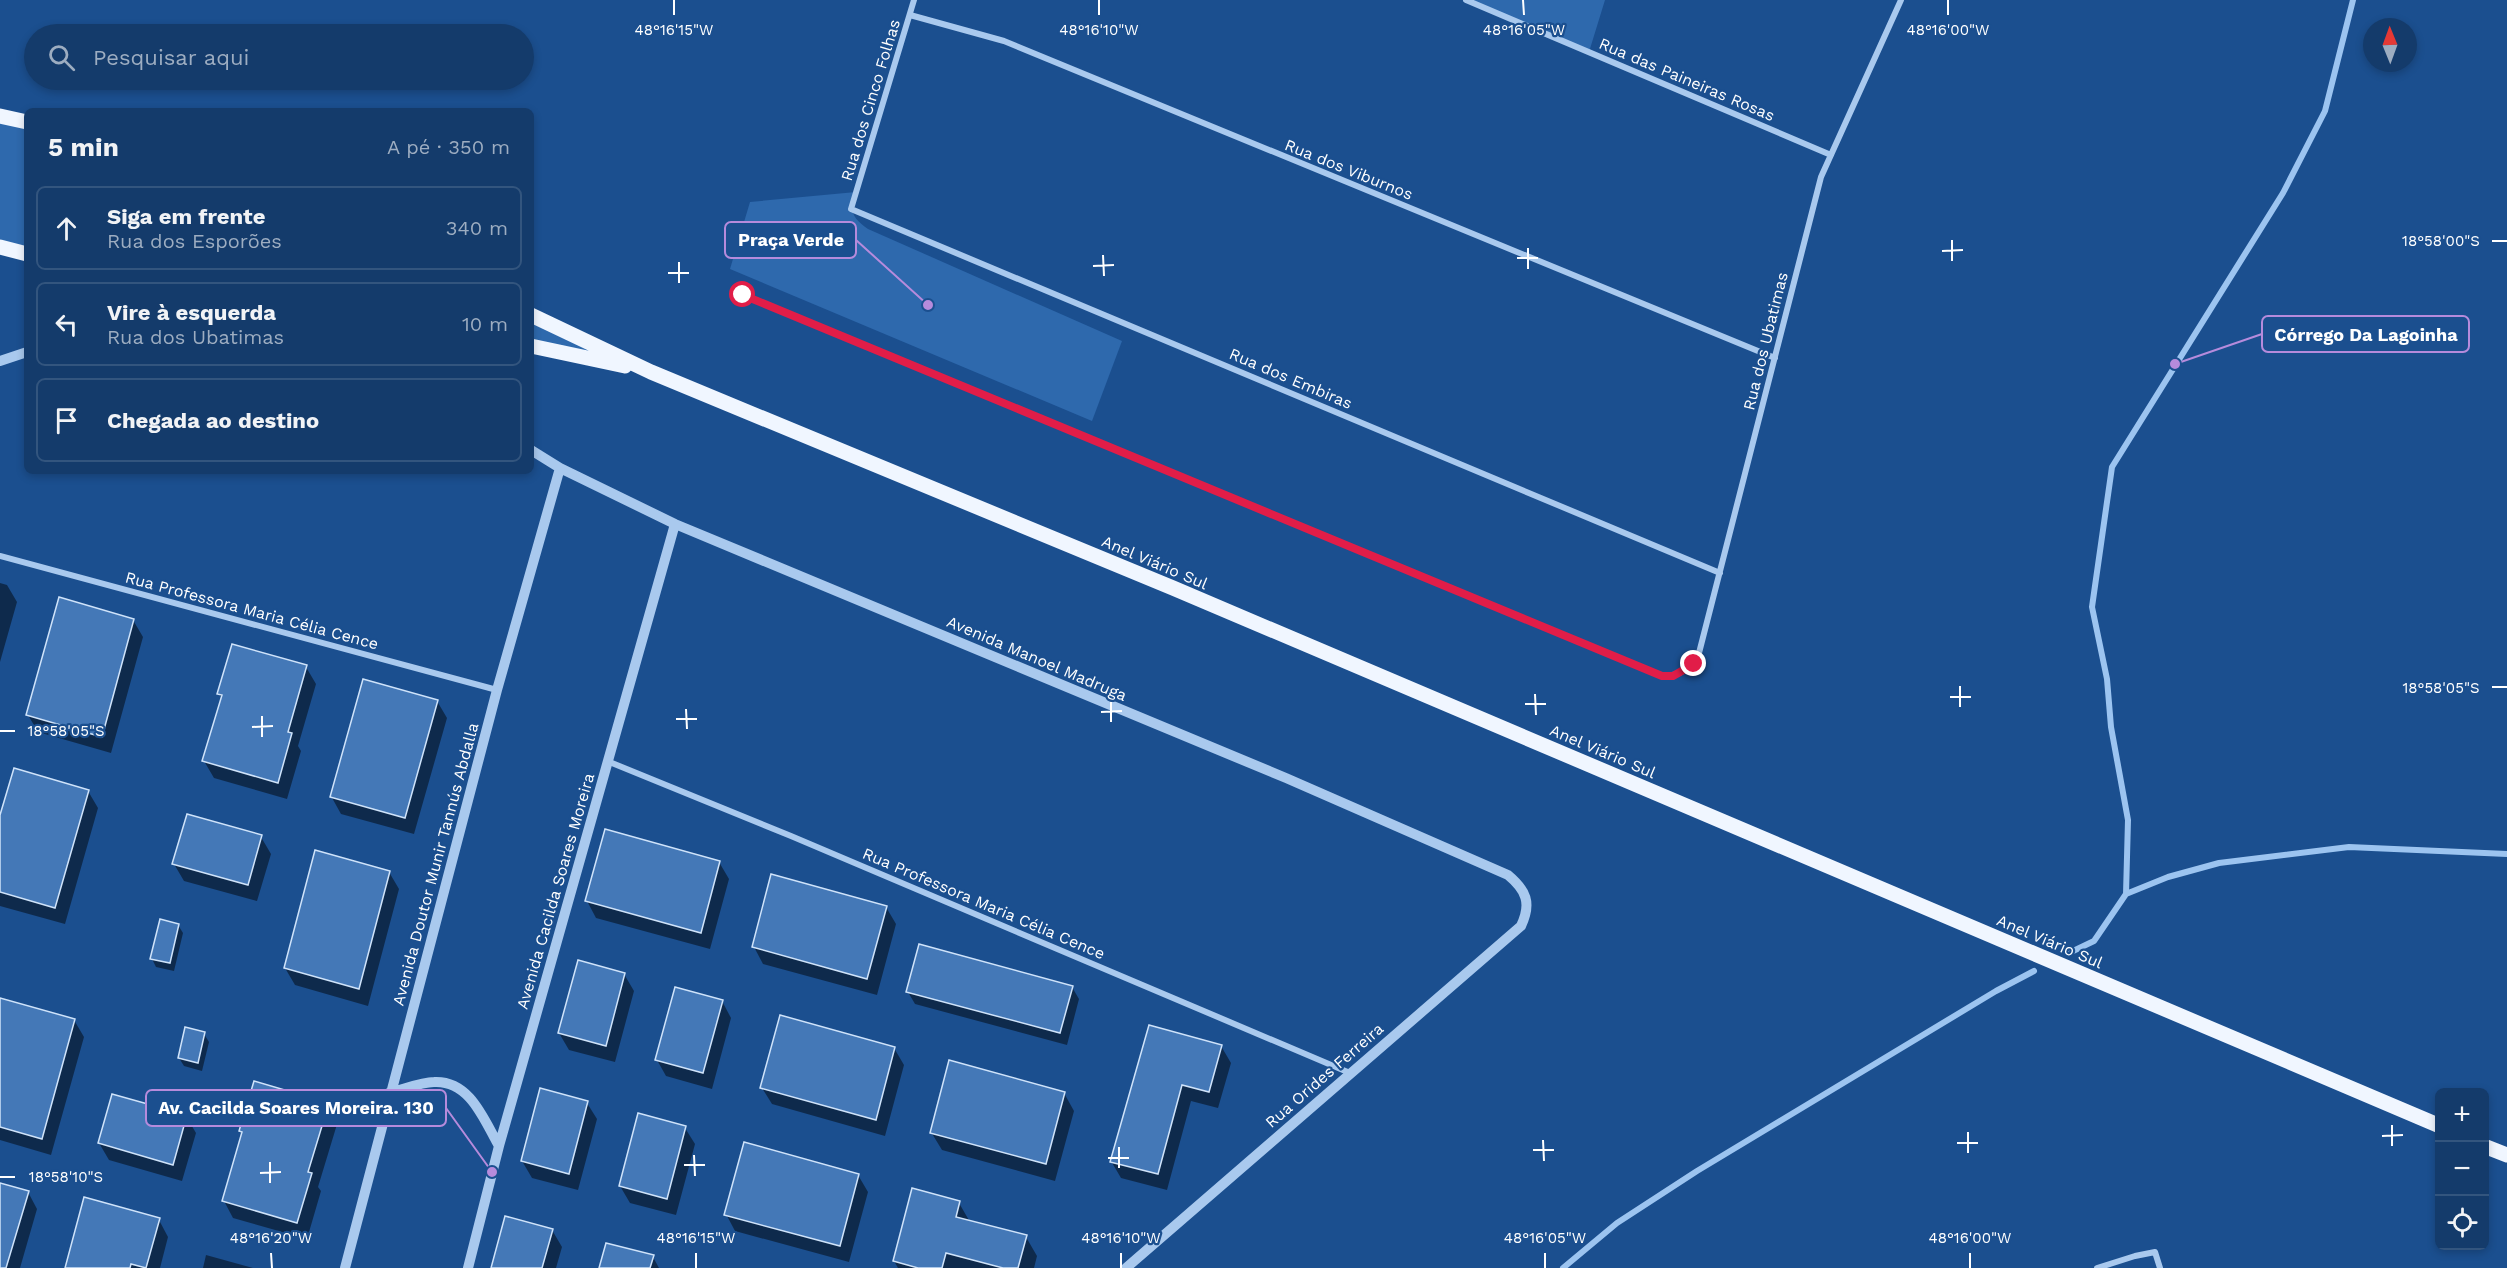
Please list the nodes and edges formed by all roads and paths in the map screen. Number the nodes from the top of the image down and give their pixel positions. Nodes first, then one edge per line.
1 (914, 0) edge
2 (1466, 0) edge
3 (1901, 0) edge
4 (910, 15) junction
5 (0, 116) edge
6 (24, 121) edge
7 (1831, 155) junction
8 (851, 209) joint
9 (0, 247) edge
10 (24, 253) edge
11 (743, 295) dead end
12 (534, 316) edge
13 (534, 347) edge
14 (24, 353) edge
15 (1775, 358) junction
16 (0, 361) edge
17 (651, 372) junction
18 (534, 452) edge
19 (560, 468) junction
20 (675, 524) junction
21 (0, 556) edge
22 (1720, 573) junction
23 (497, 690) junction
24 (607, 761) junction
25 (1526, 898) joint
26 (1350, 1073) junction
27 (389, 1093) junction
28 (2435, 1124) edge
29 (499, 1146) junction
30 (2489, 1148) edge
31 (2507, 1155) edge
32 (345, 1268) edge
33 (468, 1268) edge
34 (1126, 1268) edge
35 (2097, 1268) edge
36 (2160, 1268) edge

1 - 4 street, Rua dos Cinco Folhas
2 - 7 street, Rua das Paineiras Rosas
3 - 7 street, Rua dos Ubatimas
4 - 8 street, Rua dos Cinco Folhas
4 - 15 street, Rua dos Viburnos
5 - 6 main road
7 - 15 street, Rua dos Ubatimas
8 - 22 street, Rua dos Embiras
9 - 10 main road
11 - 22 street, Rua dos Ubatimas
12 - 17 main road, Anel Viário Sul
13 - 17 main road, Anel Viário Sul
14 - 16 street
15 - 22 street, Rua dos Ubatimas
17 - 28 main road, Anel Viário Sul
18 - 19 street, Avenida Manoel Madruga
19 - 20 street, Avenida Manoel Madruga
19 - 23 street, Avenida Doutor Munir Tannús Abdalla
20 - 24 street, Avenida Cacilda Soares Moreira
20 - 25 street, Avenida Manoel Madruga
21 - 23 street, Rua Professora Maria Célia Cence
23 - 27 street, Avenida Doutor Munir Tannús Abdalla
24 - 26 street, Rua Professora Maria Célia Cence
24 - 29 street, Avenida Cacilda Soares Moreira
25 - 26 street, Rua Orides Ferreira
26 - 34 street, Rua Orides Ferreira
27 - 29 street
27 - 32 street, Avenida Doutor Munir Tannús Abdalla
29 - 33 street, Avenida Cacilda Soares Moreira
30 - 31 main road
35 - 36 street

